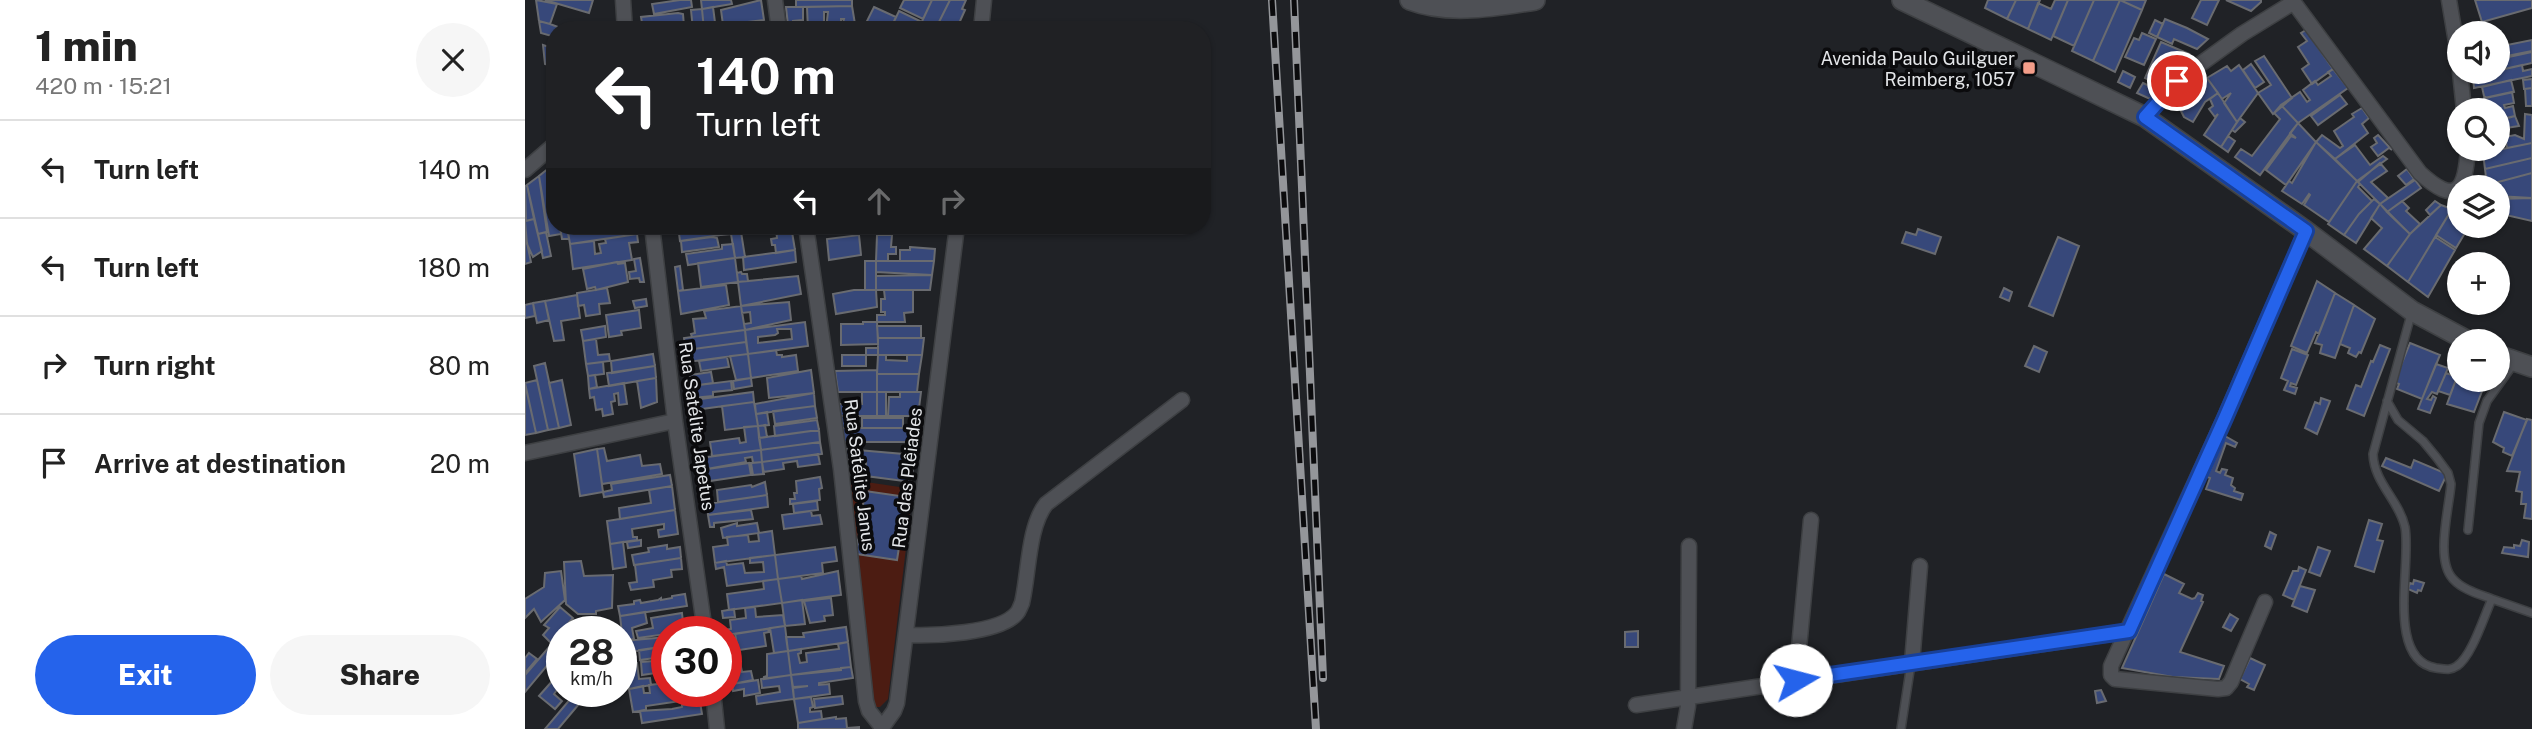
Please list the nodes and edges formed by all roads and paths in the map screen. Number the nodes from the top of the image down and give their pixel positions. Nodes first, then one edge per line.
1 (623, 0) edge
2 (775, 0) edge
3 (984, 0) edge
4 (1410, 0) edge
5 (1535, 0) edge
6 (1902, 0) edge
7 (2449, 0) edge
8 (2293, 1) edge
9 (624, 21) edge
10 (778, 21) edge
11 (982, 21) edge
12 (2452, 21) edge
13 (2145, 117) junction
14 (546, 152) edge
15 (2467, 161) edge
16 (525, 170) edge
17 (2306, 231) junction
18 (653, 235) edge
19 (807, 235) edge
20 (956, 235) edge
21 (2412, 311) junction
22 (2447, 330) edge
23 (2515, 361) edge
24 (1182, 400) dead end
25 (2387, 401) junction
26 (675, 421) junction
27 (525, 453) edge
28 (1811, 520) dead end
29 (2468, 530) dead end
30 (1689, 545) dead end
31 (1920, 566) dead end
32 (2492, 599) junction
33 (2265, 602) dead end
34 (2532, 613) edge
35 (703, 616) edge
36 (2129, 631) junction
37 (907, 635) junction
38 (1912, 663) junction
39 (1796, 680) junction
40 (1688, 697) junction
41 (1636, 705) dead end
42 (715, 707) edge
43 (881, 728) edge
44 (717, 729) edge
45 (1684, 729) edge
46 (1901, 729) edge

1 - 9 street
2 - 10 street
3 - 11 street
4 - 5 main road
6 - 13 main road
7 - 12 street
8 - 13 street
8 - 15 street
13 - 17 main road
14 - 16 street
17 - 21 main road
17 - 36 street
18 - 26 street, Rua Satélite Japetus
19 - 43 street, Rua Satélite Janus
20 - 37 street, Rua das Plêiades
21 - 22 main road
21 - 25 lane
23 - 29 lane
24 - 37 street
25 - 32 lane
25 - 32 lane
26 - 27 street
26 - 35 street, Rua Satélite Japetus
28 - 39 street
30 - 40 street
31 - 38 street
32 - 34 lane
33 - 36 street
36 - 38 street
37 - 43 street, Rua das Plêiades
38 - 39 street
38 - 46 lane
39 - 40 street
40 - 41 street
40 - 45 street
42 - 44 street

